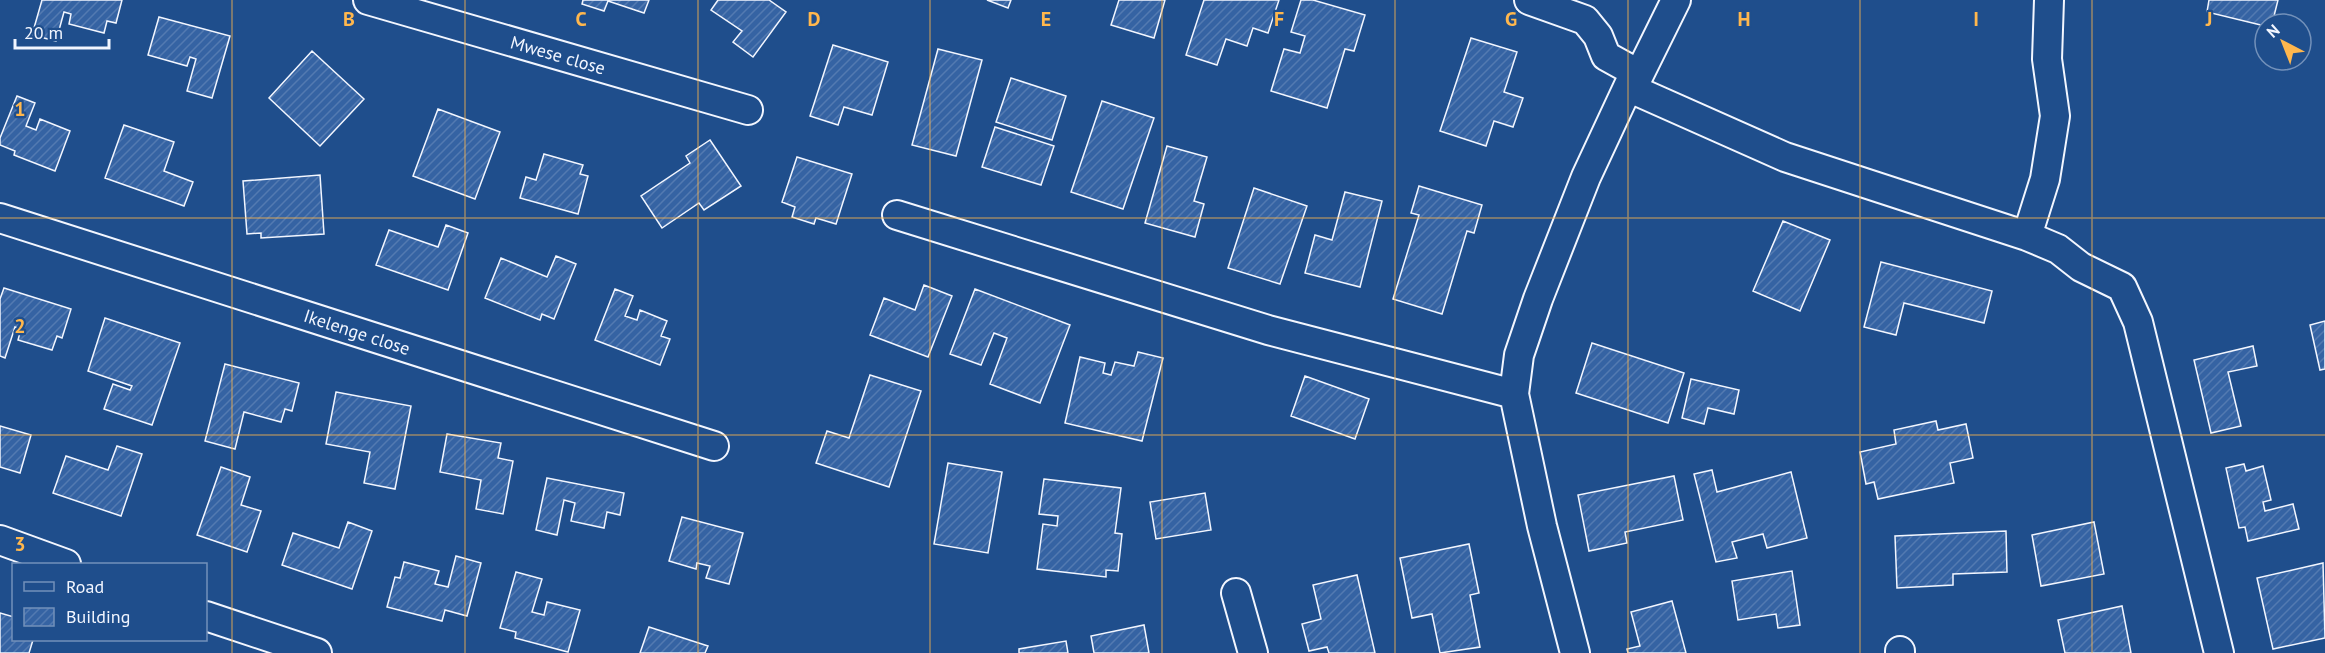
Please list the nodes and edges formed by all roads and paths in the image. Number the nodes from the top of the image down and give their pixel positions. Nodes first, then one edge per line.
1 (368, 0) edge
2 (1529, 0) edge
3 (1676, 0) edge
4 (2049, 0) edge
5 (1633, 80) junction
6 (748, 110) dead end
7 (897, 215) dead end
8 (0, 218) edge
9 (2027, 236) junction
10 (1514, 394) junction
11 (714, 447) dead end
12 (0, 540) edge
13 (63, 563) edge
14 (1236, 593) dead end
15 (207, 616) edge
16 (317, 653) edge
17 (1253, 653) edge
18 (1575, 653) edge
19 (2219, 653) edge

1 - 6 street, Mwese close
2 - 5 street
3 - 5 street
4 - 9 street
5 - 9 street
5 - 10 street
7 - 10 street
8 - 11 street, Ikelenge close
9 - 19 street
10 - 18 street
12 - 13 street
14 - 17 street
15 - 16 street

